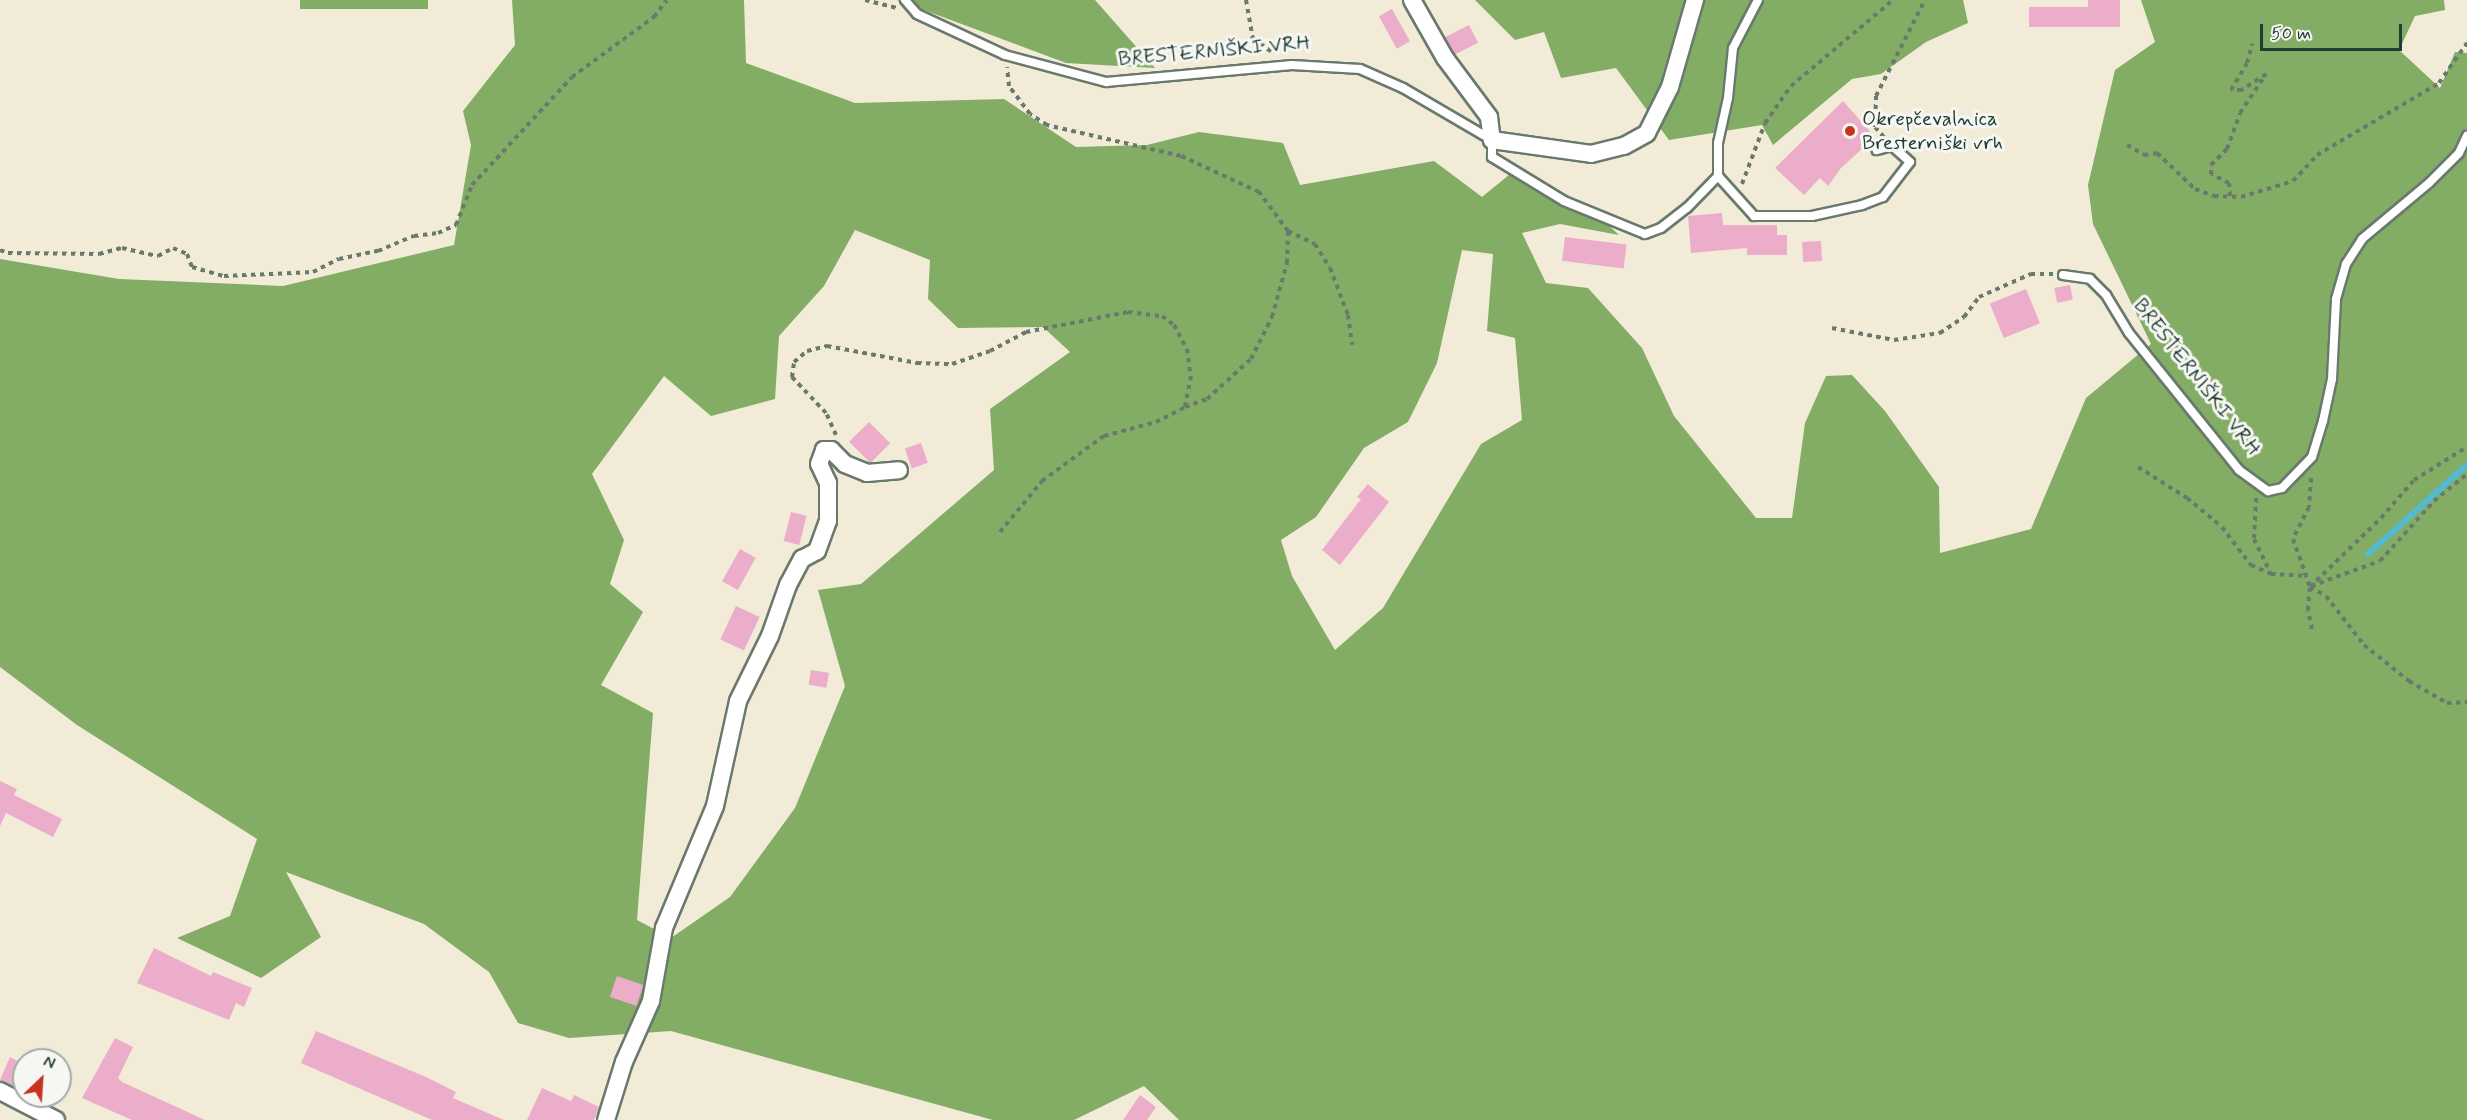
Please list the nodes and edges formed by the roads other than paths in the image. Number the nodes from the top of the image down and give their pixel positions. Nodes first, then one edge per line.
1 (905, 0) edge
2 (1412, 0) edge
3 (1695, 0) edge
4 (1758, 0) edge
5 (2467, 136) edge
6 (1492, 140) junction
7 (1877, 150) dead end
8 (1718, 176) junction
9 (2062, 275) road end
10 (899, 470) dead end
11 (0, 1090) edge
12 (56, 1120) edge
13 (606, 1120) edge

1 - 6 lane, BRESTERNIŠKI VRH
2 - 6 street
3 - 6 street, BRESTERNIŠKI VRH
4 - 8 lane
5 - 9 lane, BRESTERNIŠKI VRH
6 - 8 lane
7 - 8 lane
10 - 13 street
11 - 12 street

